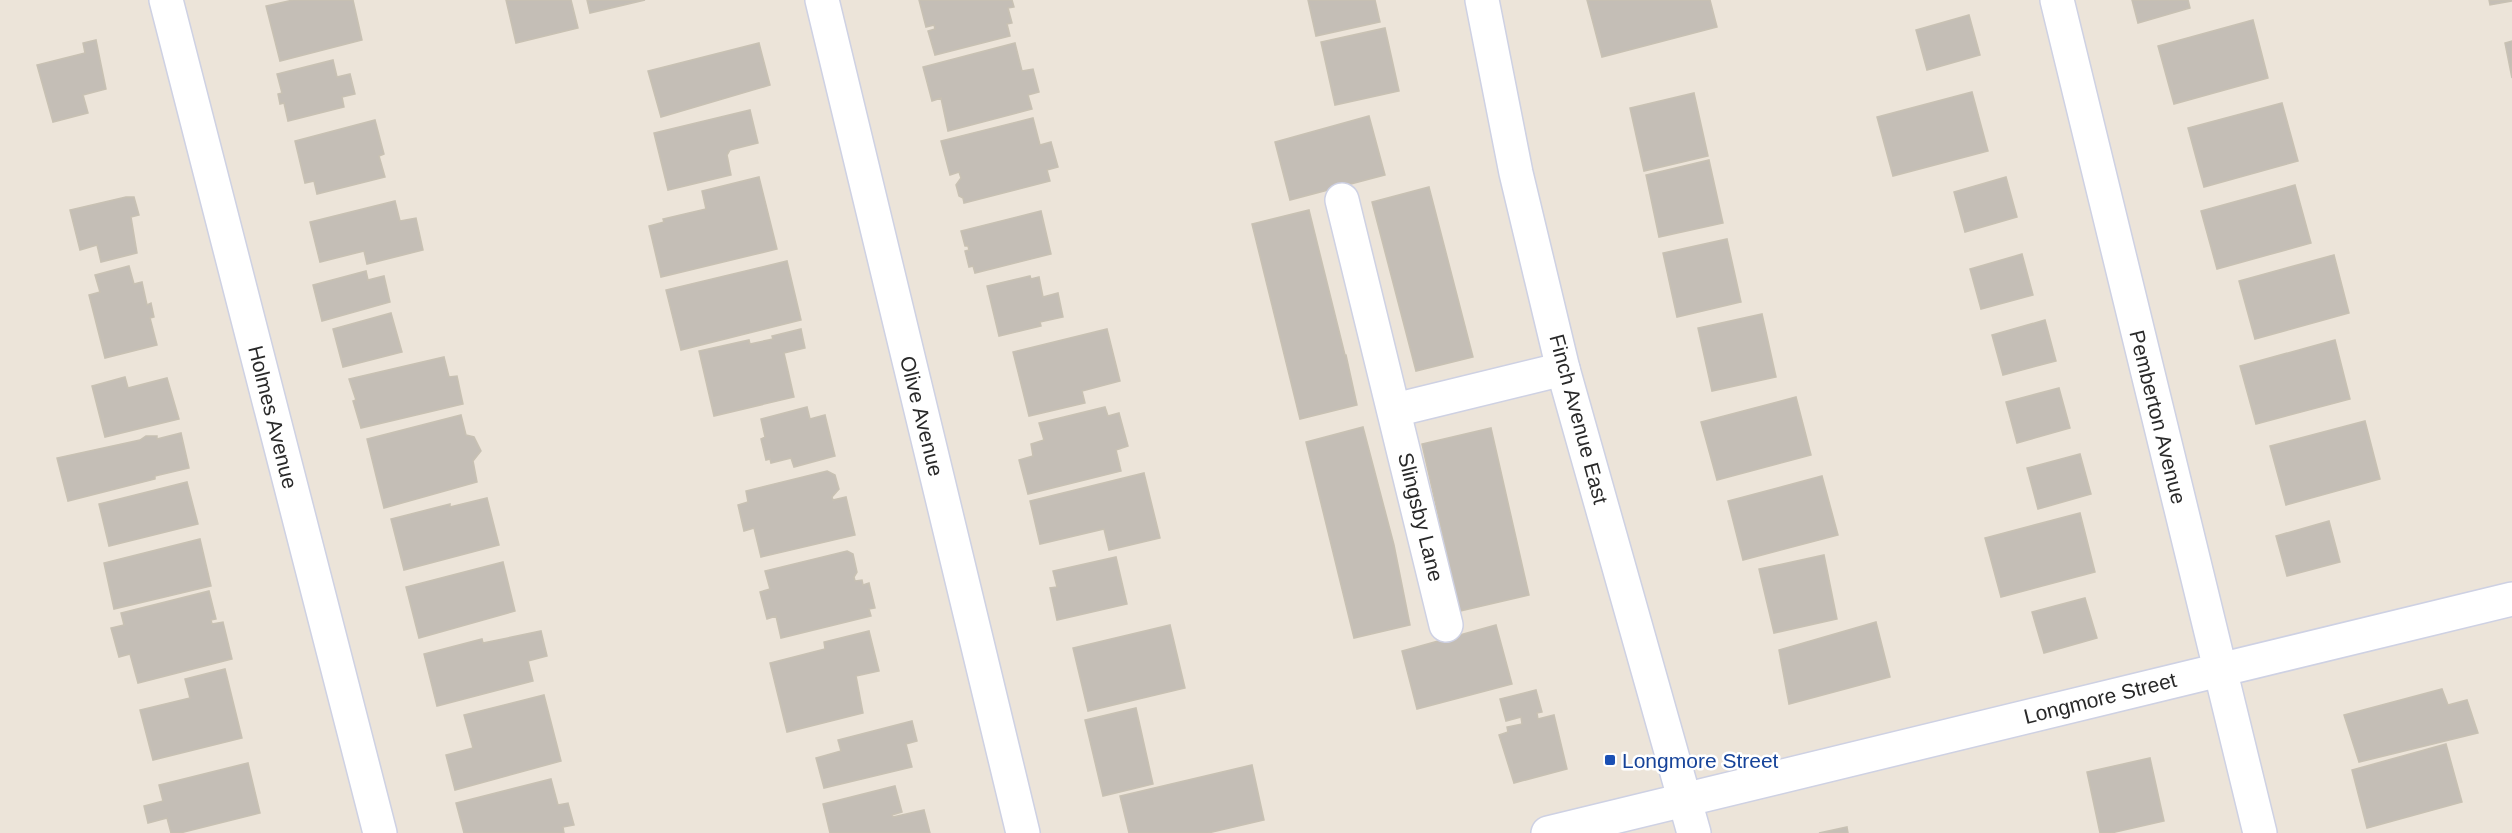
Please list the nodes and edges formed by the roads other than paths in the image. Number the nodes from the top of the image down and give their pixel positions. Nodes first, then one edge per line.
1 (166, 0) edge
2 (822, 0) edge
3 (1482, 0) edge
4 (2057, 0) edge
5 (1342, 200) dead end
6 (1563, 369) junction
7 (1395, 410) junction
8 (2512, 599) edge
9 (1446, 625) dead end
10 (2219, 669) junction
11 (1686, 798) junction
12 (380, 833) edge
13 (1023, 833) edge
14 (1548, 833) edge
15 (1694, 833) edge
16 (2260, 833) edge

1 - 12 street, Holmes Avenue
2 - 13 street, Olive Avenue
3 - 6 street, Finch Avenue East
4 - 10 street, Pemberton Avenue
5 - 7 street, Slingsby Lane
6 - 7 street
6 - 11 street, Finch Avenue East
7 - 9 street, Slingsby Lane
8 - 10 street, Longmore Street
10 - 11 street, Longmore Street
10 - 16 street, Pemberton Avenue
11 - 14 street, Longmore Street
11 - 15 street, Finch Avenue East

